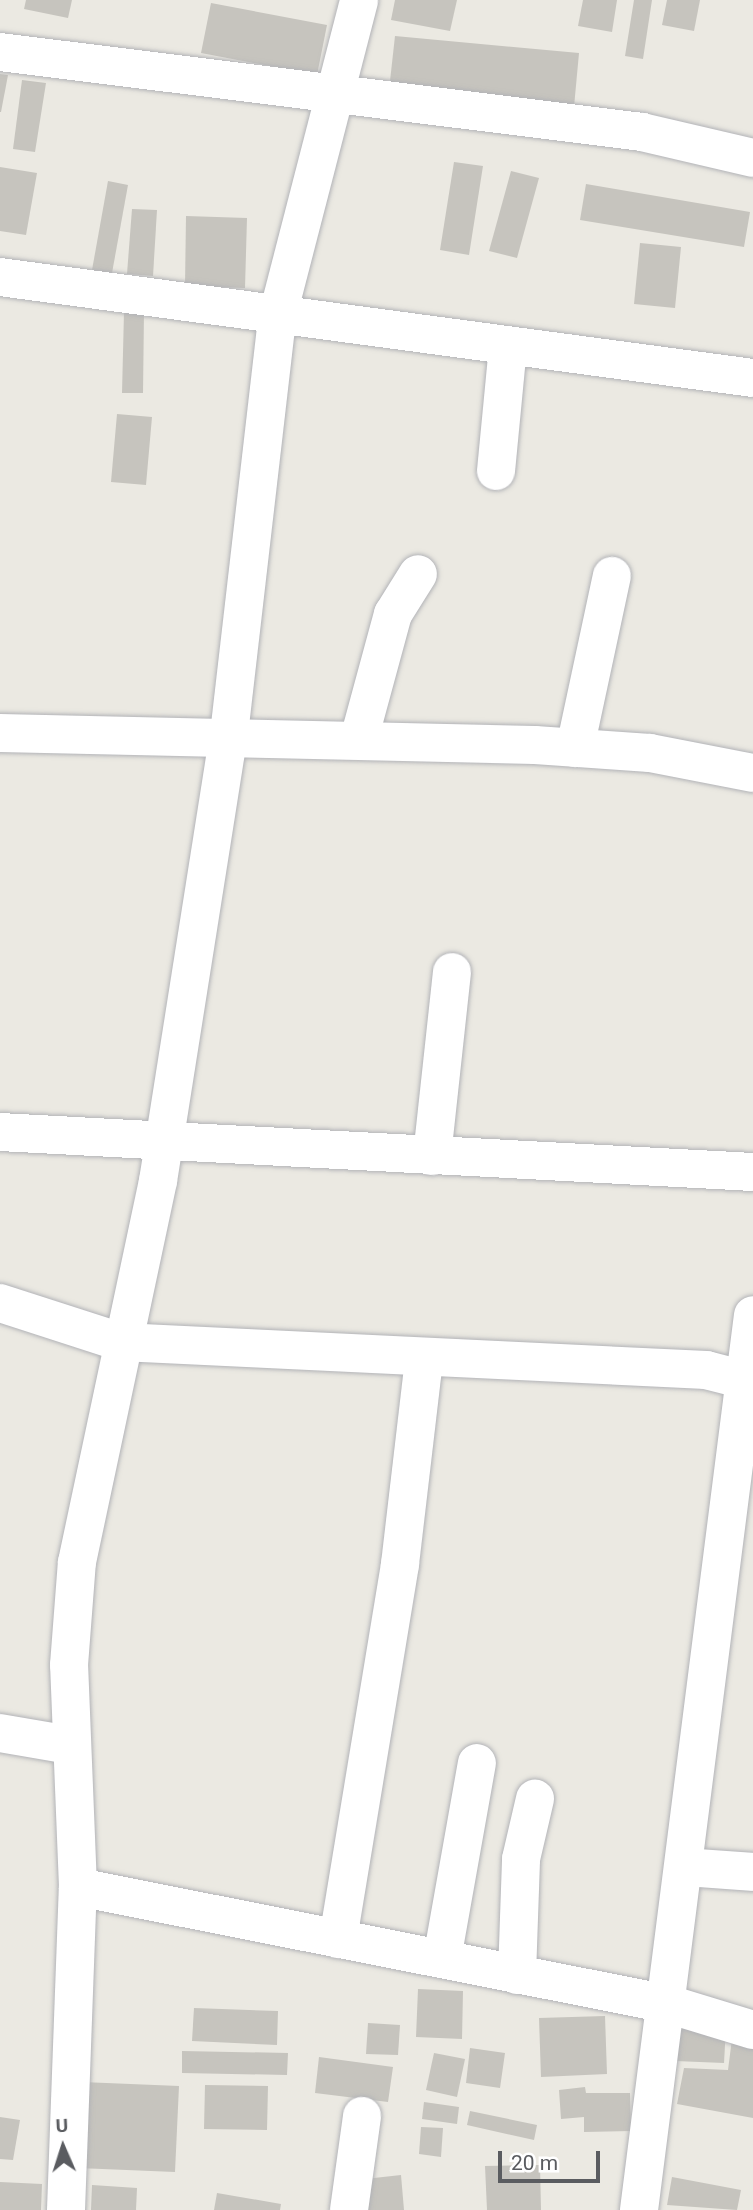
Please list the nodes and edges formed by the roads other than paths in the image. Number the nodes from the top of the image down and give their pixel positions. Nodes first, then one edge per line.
1 (359, 0) edge
2 (0, 51) edge
3 (335, 92) junction
4 (753, 158) edge
5 (0, 277) edge
6 (276, 318) junction
7 (508, 347) junction
8 (753, 378) edge
9 (496, 471) dead end
10 (418, 575) dead end
11 (612, 576) dead end
12 (0, 733) edge
13 (229, 734) junction
14 (359, 739) junction
15 (575, 748) junction
16 (753, 773) edge
17 (452, 972) dead end
18 (0, 1132) edge
19 (164, 1137) junction
20 (432, 1156) junction
21 (753, 1171) edge
22 (0, 1303) edge
23 (753, 1315) edge
24 (121, 1342) junction
25 (424, 1360) junction
26 (747, 1379) edge
27 (0, 1733) edge
28 (71, 1745) junction
29 (477, 1763) dead end
30 (535, 1799) dead end
31 (684, 1867) junction
32 (753, 1871) edge
33 (78, 1887) junction
34 (338, 1939) junction
35 (442, 1959) junction
36 (517, 1975) junction
37 (668, 2004) junction
38 (753, 2030) edge
39 (362, 2116) dead end
40 (66, 2210) edge
41 (349, 2210) edge
42 (639, 2210) edge

1 - 3 street
2 - 3 street
3 - 4 street
3 - 6 street
5 - 6 street
6 - 7 street
6 - 13 street
7 - 8 street
7 - 9 street
10 - 14 street
11 - 15 street
12 - 13 street
13 - 14 street
13 - 19 street
14 - 15 street
15 - 16 street
17 - 20 street
18 - 19 street
19 - 20 street
19 - 24 street
20 - 21 street
22 - 24 street
23 - 26 street
24 - 25 street
24 - 28 street
25 - 26 street
25 - 34 street
26 - 31 street
27 - 28 street
28 - 33 street
29 - 35 street
30 - 36 street
31 - 32 street
31 - 37 street
33 - 34 street
33 - 40 street
34 - 35 street
35 - 36 street
36 - 37 street
37 - 38 street
37 - 42 street
39 - 41 street

